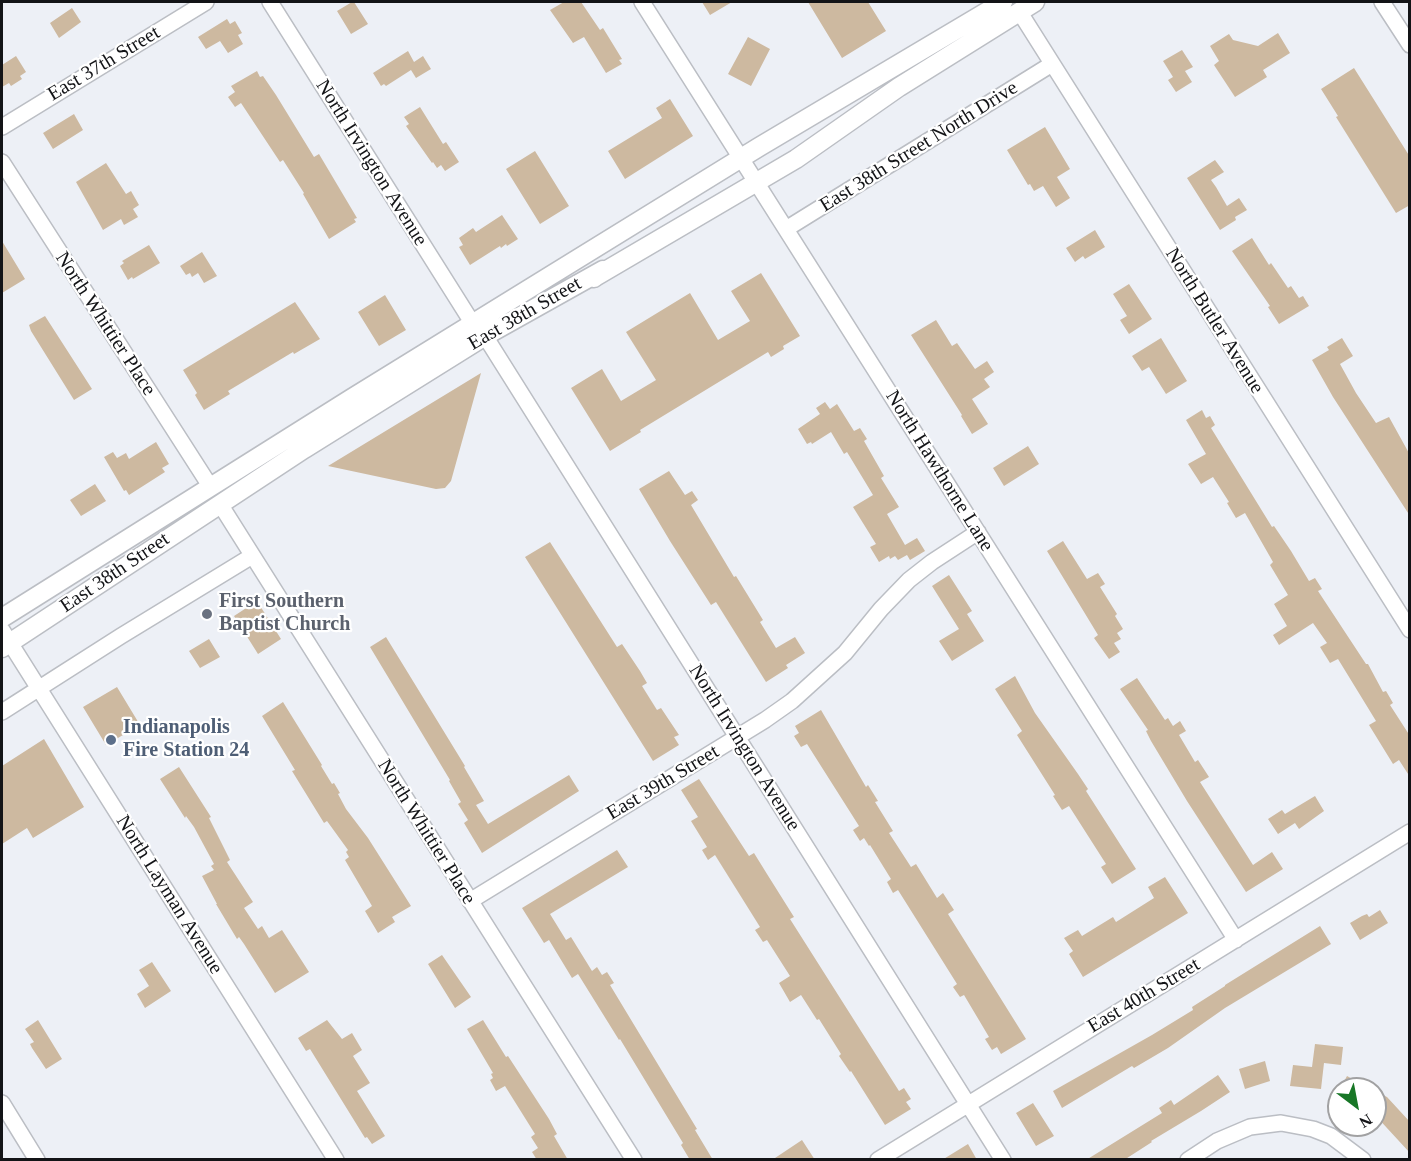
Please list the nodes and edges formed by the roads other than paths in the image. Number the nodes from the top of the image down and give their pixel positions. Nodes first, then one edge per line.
1 (206, 2) edge
2 (270, 2) edge
3 (642, 2) edge
4 (1003, 2) edge
5 (1382, 2) edge
6 (1027, 6) edge
7 (1407, 41) edge
8 (1052, 64) junction
9 (2, 126) edge
10 (742, 158) junction
11 (2, 162) edge
12 (757, 183) junction
13 (786, 229) junction
14 (479, 330) junction
15 (210, 486) junction
16 (220, 504) junction
17 (978, 532) junction
18 (252, 556) junction
19 (2, 618) edge
20 (1410, 630) edge
21 (4, 640) edge
22 (38, 688) junction
23 (2, 712) edge
24 (738, 737) junction
25 (1410, 832) edge
26 (470, 901) junction
27 (1236, 940) junction
28 (2, 1103) edge
29 (969, 1104) junction
30 (37, 1160) edge
31 (336, 1160) edge
32 (634, 1160) edge
33 (878, 1160) edge
34 (1004, 1160) edge
35 (1188, 1160) edge
36 (1363, 1160) edge

1 - 9 street, East 37th Street
2 - 14 street, North Irvington Avenue
3 - 10 street, North Hawthorne Lane
4 - 10 main road, East 38th Street
5 - 7 street
6 - 8 street, North Butler Avenue
6 - 12 main road, East 38th Street
8 - 13 street, East 38th Street North Drive
8 - 20 street, North Butler Avenue
10 - 12 street, North Hawthorne Lane
10 - 14 main road, East 38th Street
11 - 15 street, North Whittier Place
12 - 13 street, North Hawthorne Lane
12 - 14 main road, East 38th Street
13 - 17 street, North Hawthorne Lane
14 - 15 main road, East 38th Street
14 - 16 main road, East 38th Street
14 - 24 street, North Irvington Avenue
15 - 19 main road, East 38th Street
16 - 18 street, North Whittier Place
16 - 21 main road, East 38th Street
17 - 24 street, East 39th Street
17 - 27 street, North Hawthorne Lane
18 - 22 street
18 - 26 street, North Whittier Place
21 - 22 street, North Layman Avenue
22 - 23 street
22 - 31 street, North Layman Avenue
24 - 26 street, East 39th Street
24 - 29 street, North Irvington Avenue
25 - 27 street, East 40th Street
26 - 32 street, North Whittier Place
27 - 29 street, East 40th Street
28 - 30 street
29 - 33 street, East 40th Street
29 - 34 street, North Irvington Avenue
35 - 36 street

